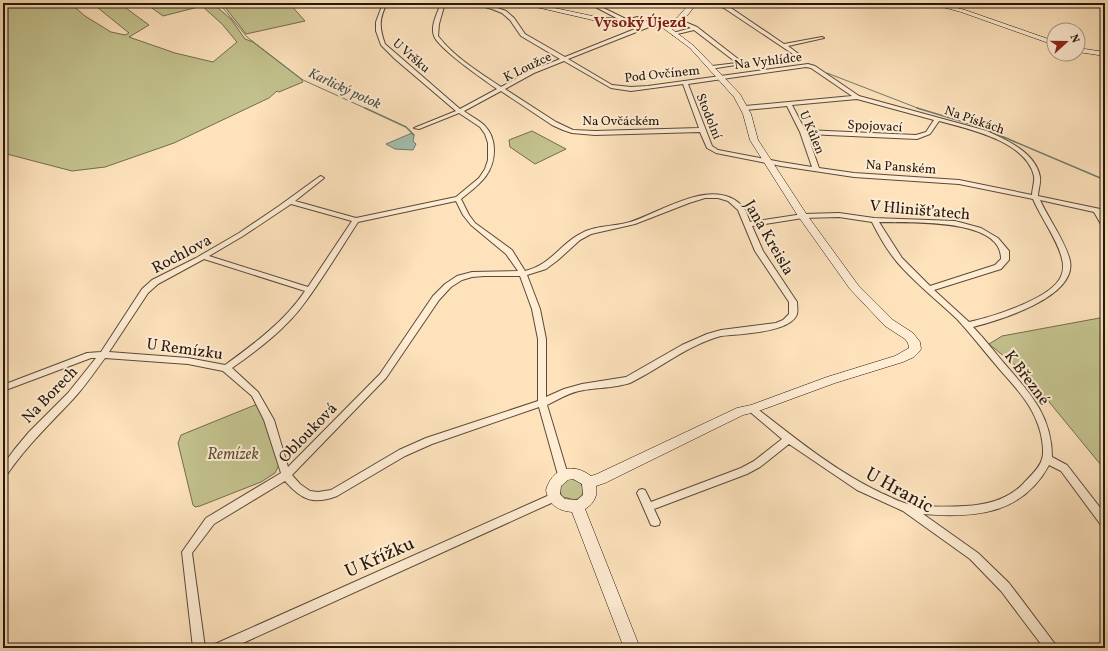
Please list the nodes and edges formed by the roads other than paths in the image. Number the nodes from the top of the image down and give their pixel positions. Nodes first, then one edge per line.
1 (385, 3) edge
2 (443, 3) edge
3 (473, 3) edge
4 (522, 3) edge
5 (590, 3) edge
6 (693, 3) edge
7 (931, 3) edge
8 (678, 20) junction
9 (628, 22) junction
10 (647, 26) junction
11 (664, 26) junction
12 (695, 28) junction
13 (675, 34) junction
14 (822, 38) dead end
15 (1046, 40) edge
16 (784, 45) junction
17 (1086, 51) edge
18 (1105, 54) edge
19 (798, 55) dead end
20 (565, 60) junction
21 (712, 68) junction
22 (720, 77) junction
23 (685, 82) junction
24 (502, 90) junction
25 (857, 97) junction
26 (789, 104) junction
27 (745, 108) junction
28 (460, 111) junction
29 (938, 119) junction
30 (417, 128) dead end
31 (703, 130) junction
32 (803, 132) junction
33 (766, 160) junction
34 (816, 169) junction
35 (321, 178) dead end
36 (1034, 196) junction
37 (458, 199) junction
38 (290, 202) junction
39 (1097, 211) junction
40 (1105, 212) edge
41 (803, 216) junction
42 (356, 220) junction
43 (874, 220) junction
44 (748, 224) junction
45 (1105, 226) edge
46 (204, 257) junction
47 (523, 273) junction
48 (929, 289) junction
49 (309, 290) junction
50 (968, 325) junction
51 (103, 355) junction
52 (226, 368) junction
53 (3, 388) edge
54 (542, 403) junction
55 (752, 409) junction
56 (789, 439) junction
57 (1047, 459) junction
58 (3, 473) edge
59 (286, 475) junction
60 (563, 475) junction
61 (589, 482) junction
62 (642, 492) dead end
63 (554, 497) junction
64 (577, 506) junction
65 (649, 507) junction
66 (907, 508) junction
67 (655, 522) dead end
68 (1105, 522) edge
69 (199, 648) edge
70 (219, 648) edge
71 (632, 648) edge
72 (1051, 648) edge

1 - 28 street, U Vršku
2 - 24 street, Na Ovčáckém
3 - 20 street, Pod Ovčínem
4 - 9 street
5 - 9 street
6 - 8 street
6 - 16 street
7 - 15 street
8 - 11 street
8 - 12 street
9 - 10 street
10 - 11 street
10 - 20 street, K Loužce
11 - 13 street
12 - 13 street
12 - 21 street
13 - 21 street
14 - 16 street
16 - 19 street
17 - 18 street
20 - 23 street, Pod Ovčínem
20 - 24 street, K Loužce
21 - 22 street
22 - 23 street, Pod Ovčínem
22 - 25 street, Na Vyhlídce
22 - 27 street
23 - 31 street, Stodolní
24 - 28 street, K Loužce
24 - 31 street, Na Ovčáckém
25 - 26 street, Na Pískách
25 - 29 street, Na Pískách
26 - 27 street, Na Pískách
26 - 32 street, U Kůlen
27 - 33 street
28 - 30 street, K Loužce
28 - 37 street, U Vršku
29 - 32 street, Spojovací
29 - 36 street, Na Pískách
31 - 33 street, Stodolní
32 - 34 street, U Kůlen
33 - 34 street, Na Panském
33 - 41 street
34 - 36 street, Na Panském
35 - 38 street, Rochlova
36 - 39 street, Na Panském
36 - 50 street
37 - 42 street
37 - 47 street
38 - 42 street
38 - 46 street, Rochlova
39 - 40 street, Na Panském
39 - 45 street
41 - 43 street, V Hlinišťatech
41 - 44 street, V Hlinišťatech
41 - 55 street
42 - 49 street
43 - 48 street, K Březné
43 - 48 street, V Hlinišťatech
44 - 47 street, Jana Kreisla
44 - 54 street, Jana Kreisla
46 - 49 street
46 - 51 street, Rochlova
47 - 54 street
47 - 59 street, Oblouková
48 - 50 street, K Březné
49 - 52 street
50 - 57 street, K Březné
51 - 52 street, U Remízku
51 - 53 street
51 - 58 street, Na Borech
52 - 59 street, U Remízku
54 - 59 street, Oblouková
54 - 60 street
55 - 56 street, U Hranic
55 - 61 street
56 - 65 street
56 - 66 street, U Hranic
57 - 66 street
57 - 68 street
59 - 69 street
60 - 61 street
60 - 63 street
61 - 64 street
62 - 65 street
63 - 64 street
63 - 70 street, U Křížku
64 - 71 street
65 - 67 street
66 - 72 street, U Hranic

